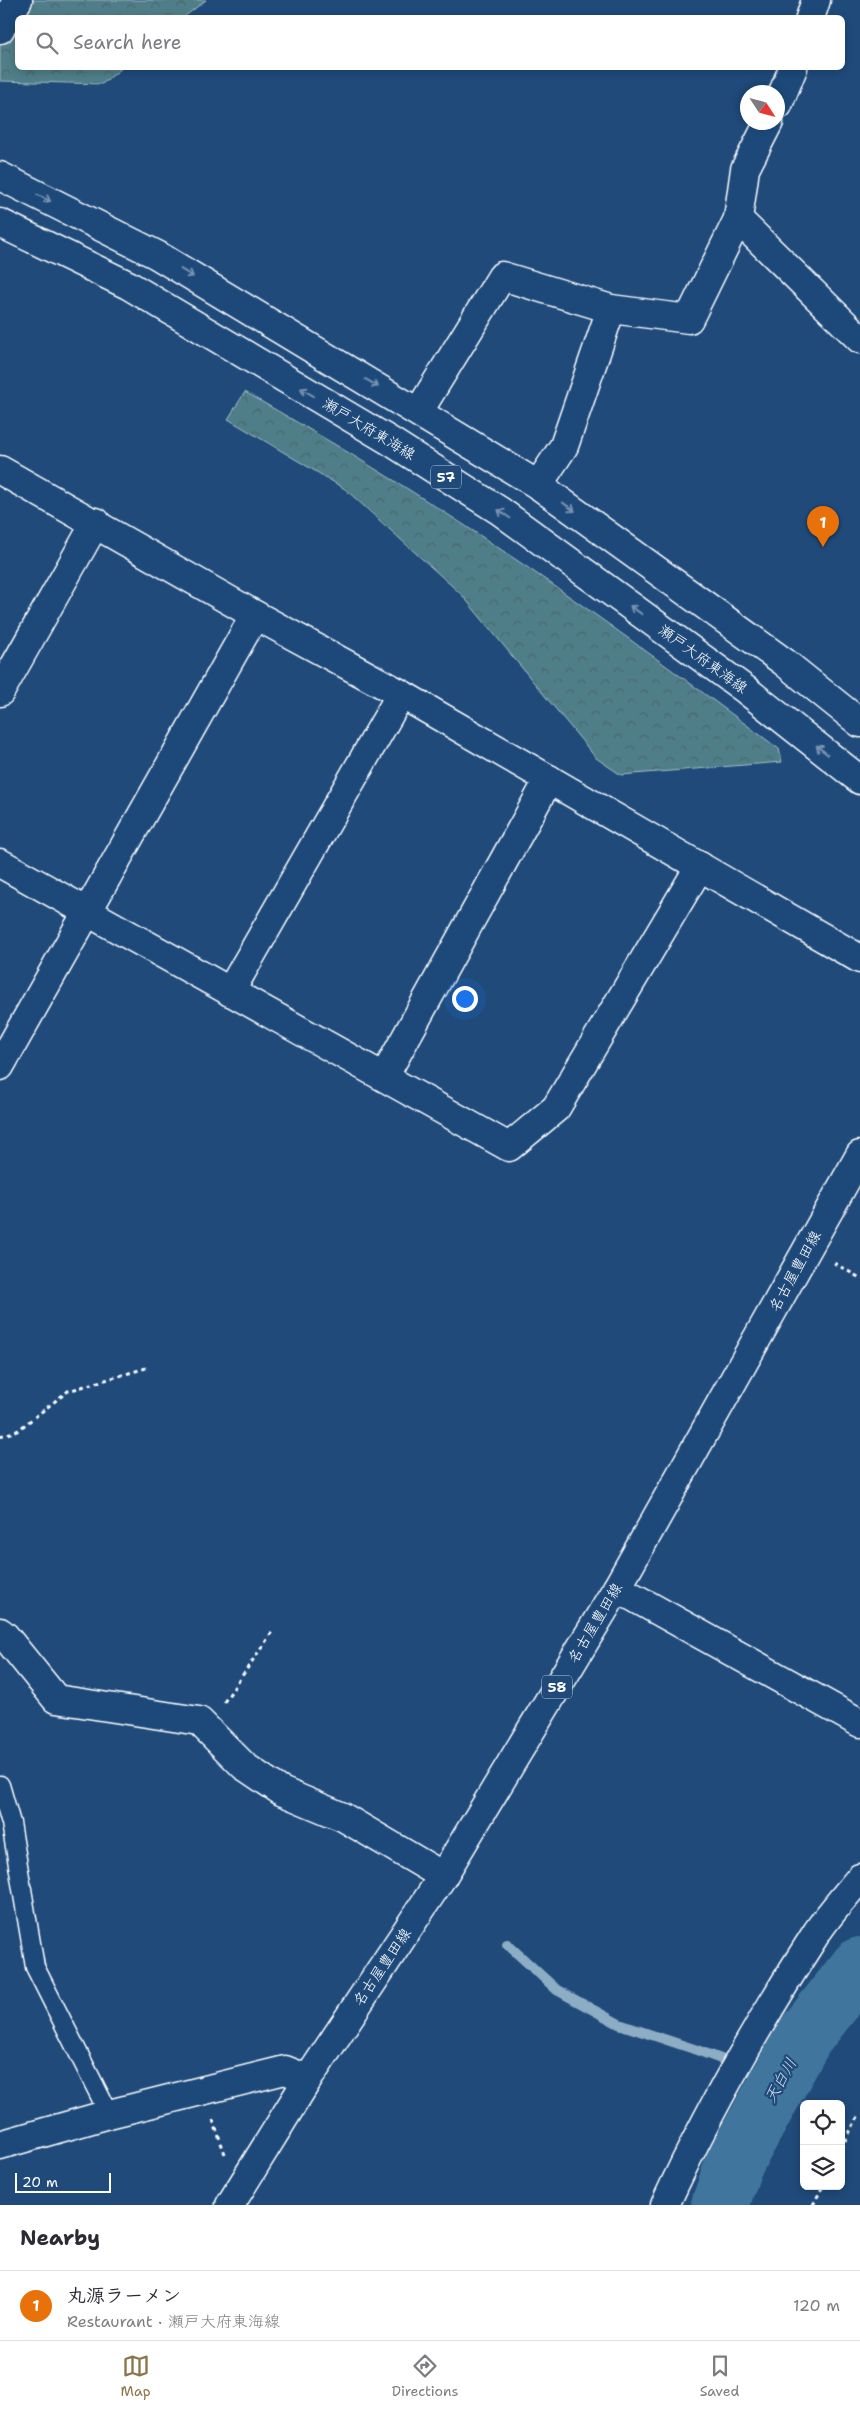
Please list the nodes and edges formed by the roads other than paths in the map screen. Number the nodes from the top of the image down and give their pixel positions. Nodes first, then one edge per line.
1 (18, 0) edge
2 (816, 0) edge
3 (811, 15) edge
4 (0, 29) edge
5 (792, 70) edge
6 (785, 88) edge
7 (764, 130) edge
8 (0, 176) edge
9 (738, 219) junction
10 (0, 223) edge
11 (612, 309) junction
12 (860, 339) edge
13 (419, 411) junction
14 (0, 470) edge
15 (538, 485) junction
16 (96, 522) junction
17 (255, 615) junction
18 (0, 692) edge
19 (401, 694) junction
20 (860, 723) edge
21 (549, 779) junction
22 (860, 780) edge
23 (0, 863) edge
24 (700, 866) junction
25 (87, 912) junction
26 (860, 959) edge
27 (230, 992) junction
28 (0, 1066) edge
29 (384, 1077) junction
30 (860, 1155) edge
31 (616, 1588) junction
32 (0, 1632) edge
33 (860, 1723) edge
34 (0, 1785) edge
35 (443, 1876) junction
36 (860, 1878) edge
37 (308, 2079) junction
38 (110, 2114) junction
39 (0, 2145) edge
40 (230, 2205) edge
41 (665, 2205) edge

1 - 4 street
2 - 3 street
5 - 6 street
7 - 9 street
8 -> 13 street
9 - 11 street
9 - 12 street
22 -> 10 street, 瀬戸大府東海線 / 57
11 - 13 street
11 - 15 street
13 - 15 street
14 - 16 street
15 -> 20 street
16 - 17 street
16 - 18 street
17 - 19 street
17 - 25 street
19 - 21 street
19 - 27 street
21 - 24 street
21 - 29 street
23 - 25 street
24 - 26 street
24 - 29 street
25 - 27 street
25 - 28 street
27 - 29 street
30 - 31 street, 名古屋豊田線 / 58
31 - 33 street
31 - 35 street, 名古屋豊田線 / 58
32 - 35 street
34 - 38 lane
35 - 37 street, 名古屋豊田線 / 58
36 - 41 street
37 - 38 street
37 - 40 street, 名古屋豊田線 / 58
38 - 39 street

